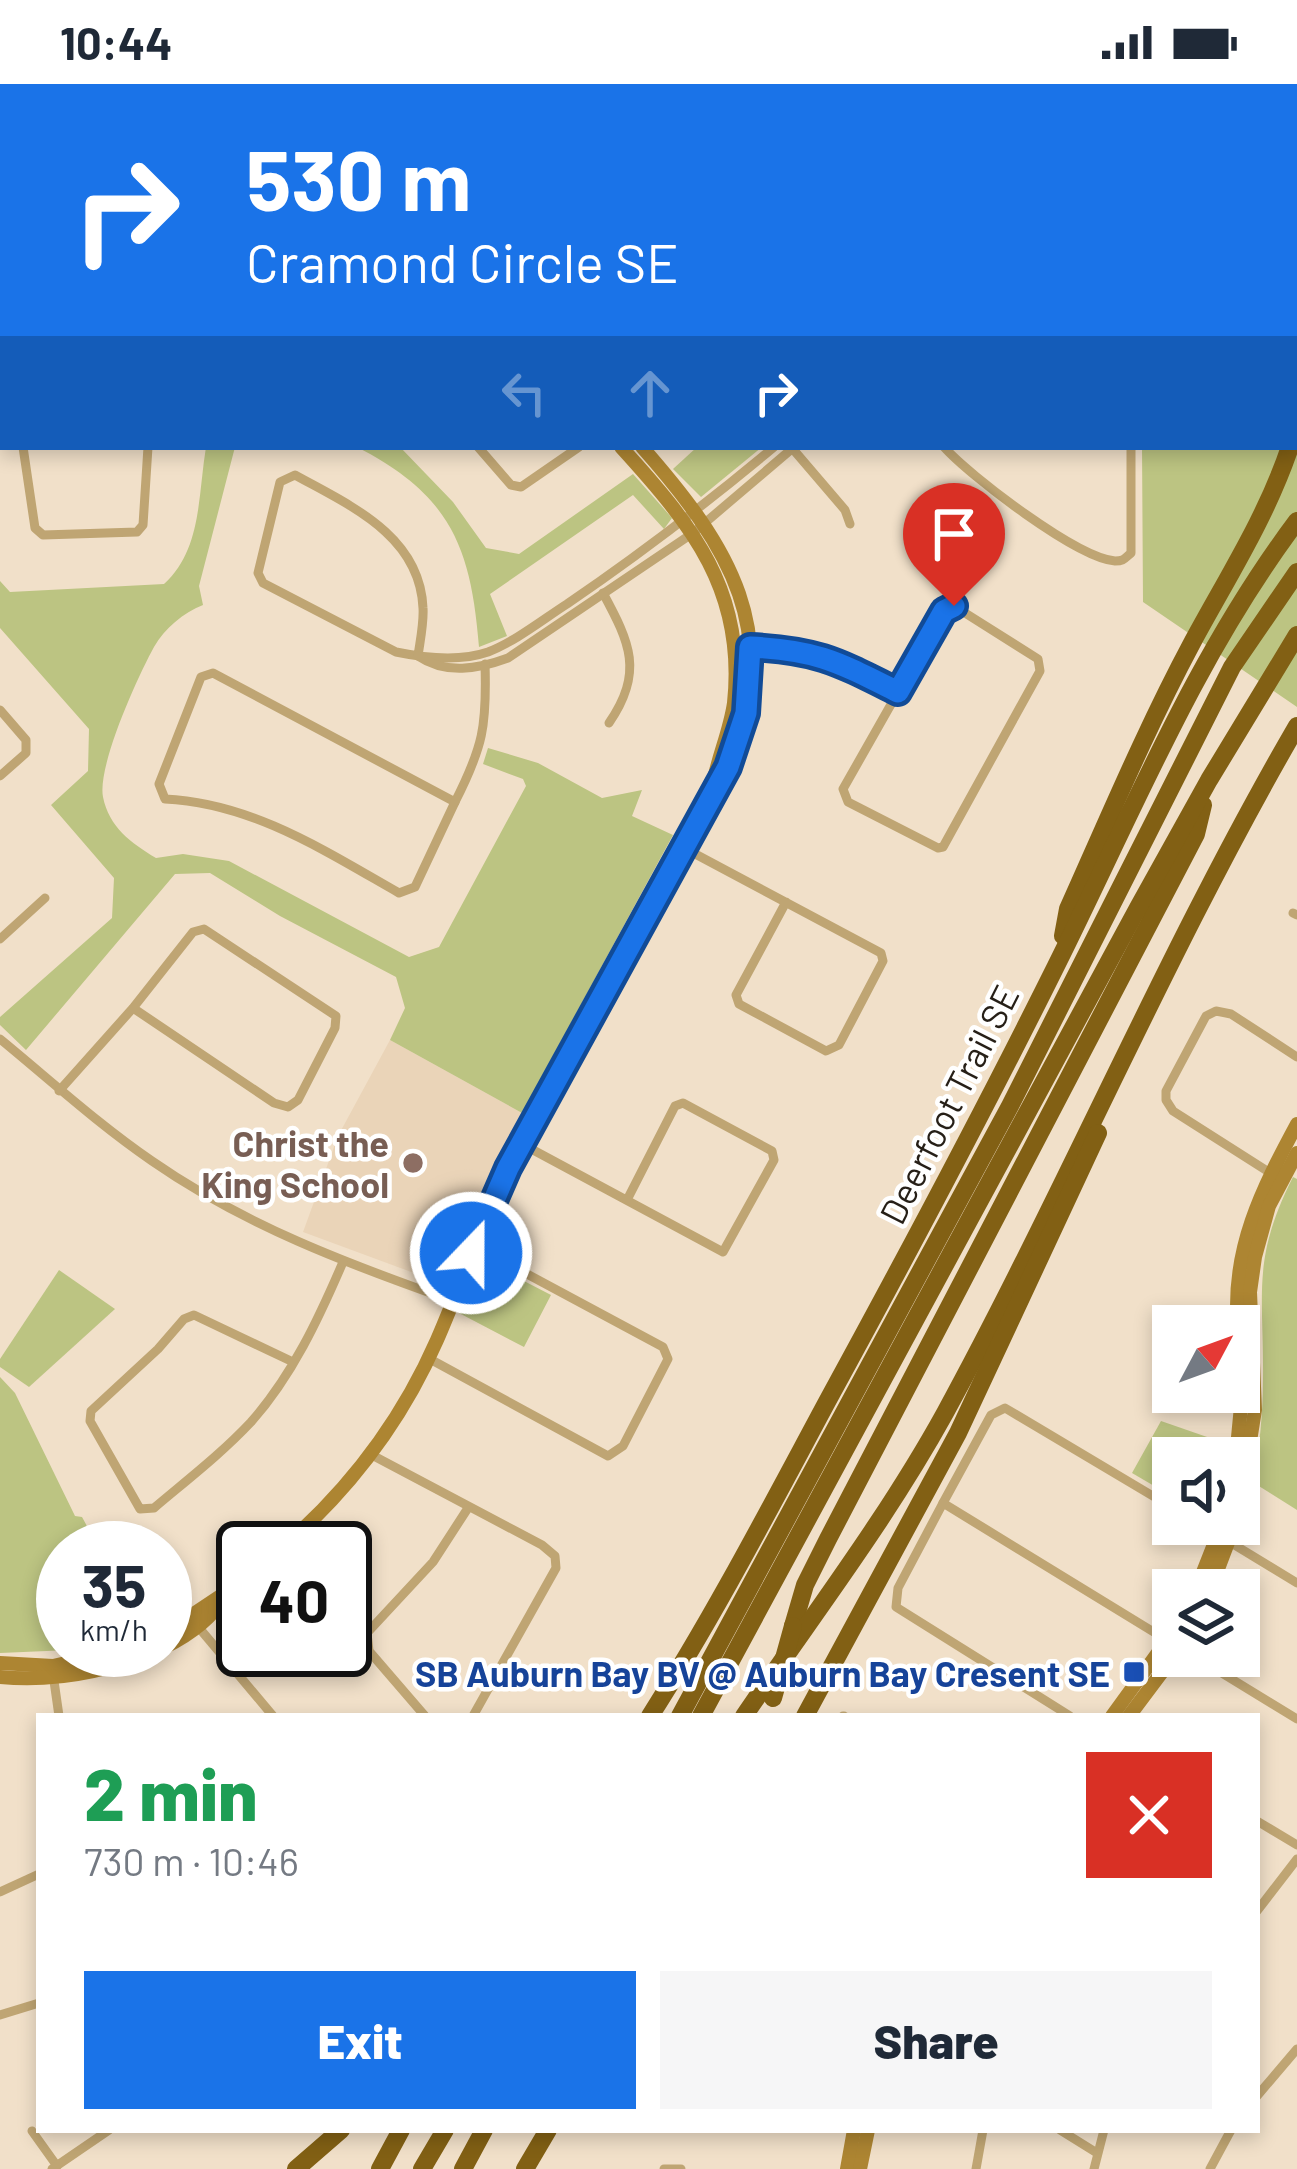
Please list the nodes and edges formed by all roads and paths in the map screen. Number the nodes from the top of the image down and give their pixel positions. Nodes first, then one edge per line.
1 (23, 450) edge
2 (148, 450) edge
3 (481, 450) edge
4 (575, 450) edge
5 (624, 450) edge
6 (644, 450) edge
7 (771, 450) edge
8 (789, 450) edge
9 (795, 450) edge
10 (947, 450) edge
11 (1130, 450) edge
12 (1289, 450) edge
13 (1297, 521) edge
14 (695, 522) junction
15 (850, 524) dead end
16 (1297, 572) edge
17 (601, 588) junction
18 (1297, 635) edge
19 (743, 648) junction
20 (484, 653) junction
21 (418, 656) junction
22 (485, 667) junction
23 (898, 692) junction
24 (0, 710) edge
25 (609, 723) dead end
26 (1297, 726) edge
27 (0, 776) edge
28 (1209, 780) junction
29 (455, 802) junction
30 (684, 848) junction
31 (45, 898) dead end
32 (786, 902) junction
33 (0, 939) edge
34 (1057, 964) junction
35 (1159, 992) junction
36 (133, 1008) junction
37 (0, 1039) edge
38 (1297, 1057) edge
39 (59, 1091) junction
40 (1297, 1124) edge
41 (522, 1144) junction
42 (1297, 1153) edge
43 (1276, 1177) junction
44 (628, 1198) junction
45 (343, 1262) junction
46 (494, 1267) dead end
47 (453, 1301) junction
48 (1240, 1305) edge
49 (428, 1358) junction
50 (293, 1362) junction
51 (1251, 1437) edge
52 (370, 1454) junction
53 (1152, 1496) edge
54 (943, 1503) junction
55 (468, 1508) junction
56 (310, 1521) edge
57 (1240, 1545) edge
58 (1297, 1583) edge
59 (216, 1604) edge
60 (195, 1623) junction
61 (192, 1624) edge
62 (192, 1625) edge
63 (1152, 1627) edge
64 (0, 1663) edge
65 (1152, 1663) edge
66 (36, 1669) edge
67 (36, 1673) edge
68 (0, 1676) edge
69 (54, 1677) edge
70 (1158, 1677) edge
71 (1228, 1677) edge
72 (672, 1682) junction
73 (770, 1707) edge
74 (59, 1713) edge
75 (270, 1713) edge
76 (422, 1713) edge
77 (475, 1713) edge
78 (643, 1713) edge
79 (652, 1713) edge
80 (682, 1713) edge
81 (703, 1713) edge
82 (745, 1713) edge
83 (808, 1713) edge
84 (1065, 1713) edge
85 (1114, 1713) edge
86 (1131, 1713) edge
87 (1297, 1719) edge
88 (1260, 1823) edge
89 (1297, 1846) edge
90 (1297, 1859) edge
91 (36, 1875) edge
92 (0, 1892) edge
93 (1260, 1907) edge
94 (36, 2004) edge
95 (0, 2015) edge
96 (1297, 2049) edge
97 (1260, 2092) edge
98 (32, 2131) dead end
99 (105, 2133) edge
100 (338, 2133) edge
101 (399, 2133) edge
102 (443, 2133) edge
103 (482, 2133) edge
104 (546, 2133) edge
105 (853, 2133) edge
106 (867, 2133) edge
107 (982, 2133) edge
108 (1065, 2133) edge
109 (1103, 2133) edge
110 (1229, 2133) edge
111 (1097, 2153) junction
112 (54, 2167) edge
113 (293, 2169) edge
114 (380, 2169) edge
115 (422, 2169) edge
116 (463, 2169) edge
117 (525, 2169) edge
118 (664, 2169) edge
119 (681, 2169) edge
120 (847, 2169) edge
121 (860, 2169) edge
122 (976, 2169) edge
123 (1094, 2169) edge
124 (1210, 2169) edge

1 - 2 street
3 - 4 street
5 - 14 street
6 - 14 street
7 - 14 street
8 - 14 street
9 - 15 street
10 - 11 street
12 - 34 highway
13 - 34 highway, Deerfoot Trail SE
14 - 17 street
14 - 19 street
16 - 80 highway
17 - 20 street
17 - 22 street
17 - 25 street
18 - 28 highway, Deerfoot Trail SE
19 - 23 street
19 - 30 street
20 - 21 street
20 - 22 street
21 - 21 street
21 - 22 street
22 - 29 street
23 - 23 street
24 - 27 street
26 - 35 highway
28 - 73 highway, bridge
28 - 81 highway, Deerfoot Trail SE
29 - 29 street
30 - 32 street
30 - 41 street
31 - 33 street
32 - 32 street
34 - 72 highway, Deerfoot Trail SE
35 - 82 highway
35 - 83 highway
36 - 36 street
36 - 39 street
37 - 39 street
38 - 43 street
39 - 45 street
40 - 43 street
41 - 44 street
41 - 47 street
42 - 43 street
43 - 48 street
43 - 51 street
44 - 44 street
45 - 47 street
45 - 50 street
46 - 49 street
47 - 49 street
49 - 52 street
50 - 50 street
52 - 55 street
52 - 56 street
53 - 54 street
54 - 63 street
54 - 84 street
55 - 76 street
55 - 77 street
57 - 58 street
59 - 60 street
60 - 61 street
60 - 62 street
60 - 75 street
64 - 66 street
65 - 85 street
67 - 68 street
69 - 74 street
70 - 86 street
71 - 87 street
72 - 78 highway
72 - 79 highway, Deerfoot Trail SE
88 - 89 street
90 - 93 street
91 - 92 street
94 - 95 street
96 - 97 street
98 - 112 street
99 - 112 street
100 - 113 highway
101 - 114 highway
102 - 115 highway
103 - 116 highway
104 - 117 highway
105 - 120 street
106 - 121 street
107 - 122 street
108 - 111 street
109 - 111 street
110 - 124 street
111 - 123 street
118 - 119 street

